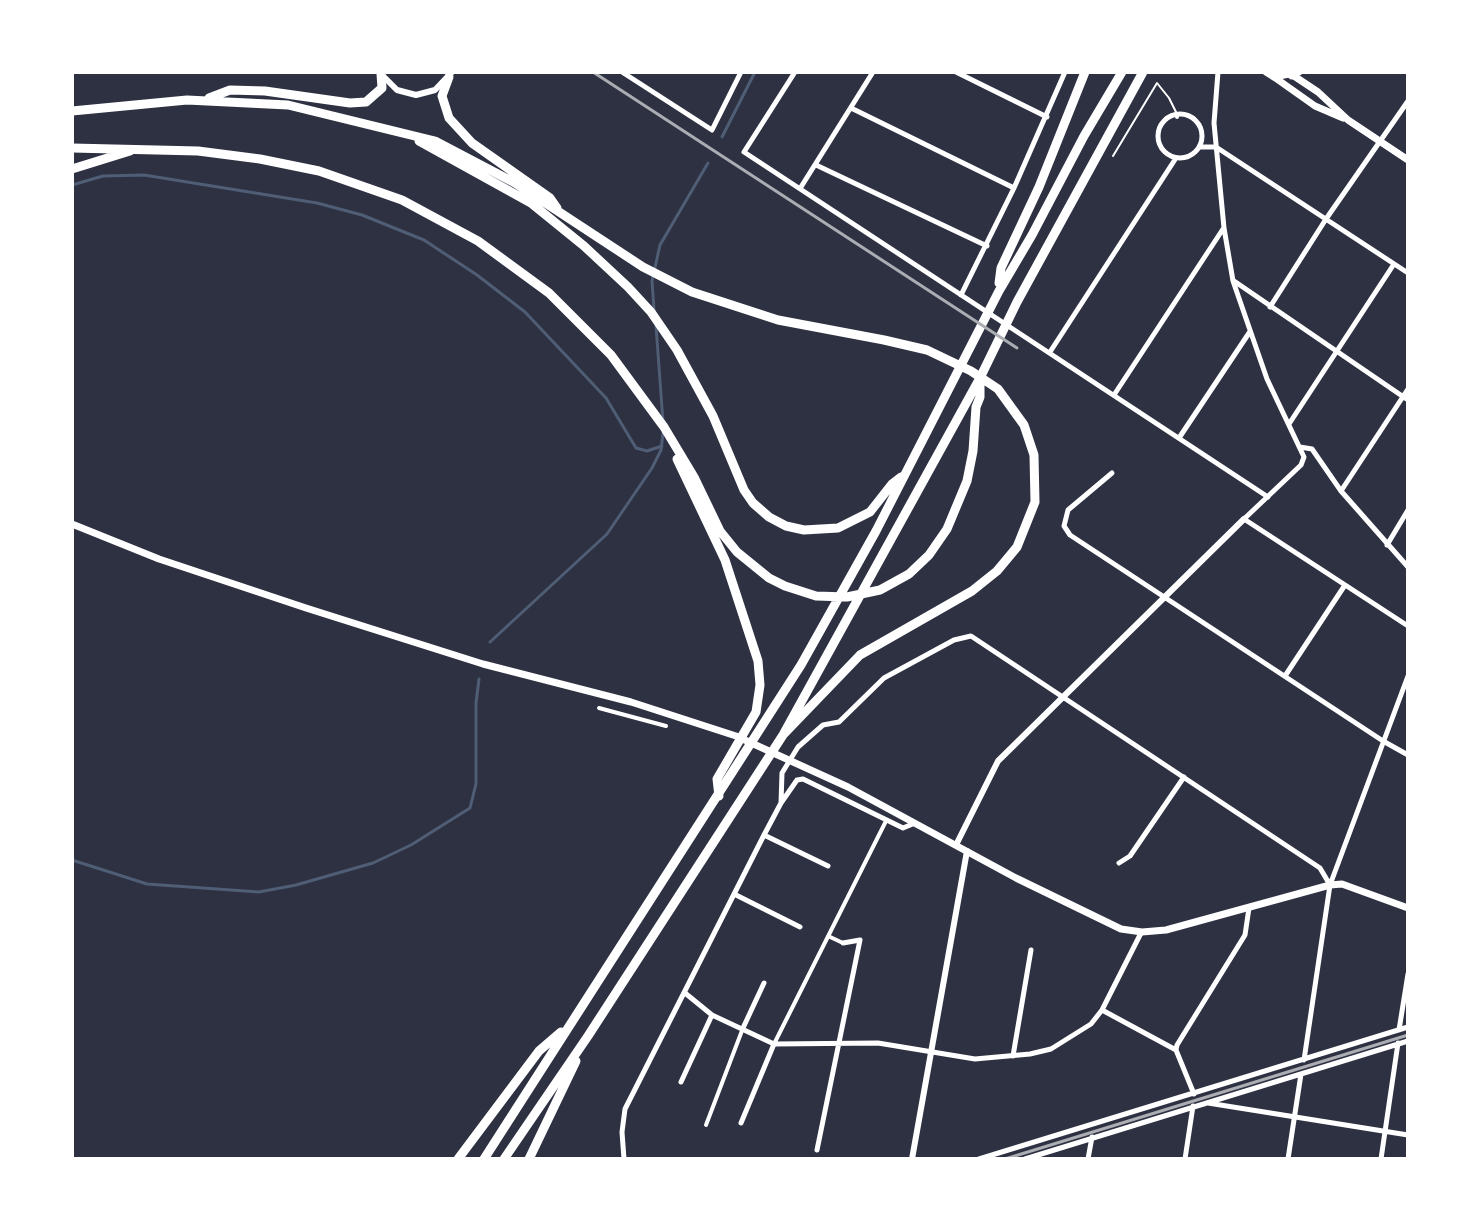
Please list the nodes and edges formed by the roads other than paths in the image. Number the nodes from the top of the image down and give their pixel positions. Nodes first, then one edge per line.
1 (622, 72) edge
2 (741, 72) edge
3 (795, 72) edge
4 (873, 72) edge
5 (956, 72) edge
6 (1065, 72) edge
7 (1085, 72) edge
8 (1122, 72) edge
9 (1143, 72) edge
10 (1218, 72) edge
11 (1266, 72) edge
12 (381, 73) edge
13 (1295, 73) edge
14 (450, 74) edge
15 (1274, 77) junction
16 (1297, 93) junction
17 (207, 99) junction
18 (1408, 101) edge
19 (851, 108) junction
20 (72, 111) edge
21 (1177, 115) junction
22 (1047, 117) junction
23 (1348, 120) junction
24 (411, 136) junction
25 (1379, 141) junction
26 (1198, 147) junction
27 (1216, 147) junction
28 (72, 148) edge
29 (140, 148) junction
30 (1113, 156) dead end
31 (1176, 157) junction
32 (1408, 160) edge
33 (816, 165) junction
34 (72, 169) edge
35 (801, 187) junction
36 (1014, 188) junction
37 (563, 217) junction
38 (1326, 219) junction
39 (1224, 228) junction
40 (987, 246) junction
41 (1394, 264) junction
42 (1408, 273) edge
43 (1233, 281) junction
44 (999, 291) junction
45 (961, 295) junction
46 (1270, 307) junction
47 (1249, 333) junction
48 (1050, 352) junction
49 (1338, 353) junction
50 (980, 378) junction
51 (1408, 389) edge
52 (1114, 395) junction
53 (1406, 398) edge
54 (1289, 424) junction
55 (670, 437) junction
56 (1179, 438) junction
57 (1300, 447) junction
58 (1112, 473) dead end
59 (904, 475) junction
60 (1341, 491) junction
61 (1268, 497) junction
62 (1408, 511) edge
63 (1244, 519) junction
64 (72, 524) edge
65 (1387, 545) junction
66 (1408, 567) edge
67 (1345, 585) junction
68 (1165, 597) junction
69 (1408, 626) edge
70 (1285, 676) junction
71 (1408, 676) edge
72 (1063, 698) junction
73 (599, 708) dead end
74 (666, 726) dead end
75 (781, 738) junction
76 (1383, 741) junction
77 (1408, 755) edge
78 (1184, 777) junction
79 (719, 796) junction
80 (781, 803) junction
81 (886, 821) junction
82 (916, 822) junction
83 (764, 835) junction
84 (956, 845) junction
85 (967, 851) junction
86 (1119, 863) dead end
87 (828, 866) dead end
88 (1330, 885) junction
89 (734, 894) junction
90 (1249, 907) junction
91 (1408, 908) edge
92 (800, 927) dead end
93 (1142, 932) junction
94 (828, 936) junction
95 (843, 943) joint
96 (1031, 950) dead end
97 (1408, 974) edge
98 (764, 983) dead end
99 (685, 993) junction
100 (1102, 1010) junction
101 (712, 1015) junction
102 (570, 1024) junction
103 (1408, 1027) edge
104 (743, 1028) junction
105 (1399, 1030) junction
106 (588, 1036) junction
107 (1408, 1041) edge
108 (841, 1043) junction
109 (1398, 1043) junction
110 (774, 1044) junction
111 (1176, 1050) junction
112 (931, 1051) junction
113 (1013, 1056) junction
114 (1304, 1060) junction
115 (1301, 1074) junction
116 (681, 1082) dead end
117 (1194, 1094) junction
118 (1207, 1103) junction
119 (1193, 1106) junction
120 (1295, 1117) junction
121 (741, 1123) dead end
122 (706, 1125) dead end
123 (1385, 1131) junction
124 (1408, 1135) edge
125 (1092, 1137) junction
126 (817, 1150) dead end
127 (458, 1159) edge
128 (484, 1159) edge
129 (504, 1159) edge
130 (529, 1159) edge
131 (624, 1159) edge
132 (912, 1159) edge
133 (979, 1159) edge
134 (1025, 1159) edge
135 (1088, 1159) edge
136 (1185, 1159) edge
137 (1288, 1159) edge
138 (1381, 1159) edge

1 - 2 street
3 - 35 street
4 - 19 street
5 - 22 street
6 - 22 street
7 - 44 highway
8 - 44 highway
9 - 50 highway
10 - 27 street
11 - 15 main road
12 - 14 street
12 - 17 highway
13 - 15 main road
13 - 16 main road
13 - 23 main road
14 - 37 highway
15 - 16 main road
16 - 23 main road
17 - 20 highway
17 - 24 highway
18 - 25 street
19 - 33 street
19 - 36 street
21 - 26 street
21 - 30 lane
21 - 31 street
22 - 36 street
23 - 25 main road
24 - 37 highway
24 - 59 highway
25 - 32 main road
25 - 38 street
26 - 27 street
26 - 31 street
27 - 38 street
27 - 39 street
28 - 29 highway
29 - 34 highway
29 - 55 highway
31 - 48 street
33 - 35 street
33 - 40 street
35 - 45 street
36 - 40 street
37 - 75 highway
38 - 41 street
38 - 46 street
39 - 43 street
39 - 52 street
40 - 45 street
41 - 42 street
41 - 49 street
43 - 46 street
43 - 47 street
44 - 59 highway
45 - 48 street
46 - 49 street
47 - 54 street
47 - 56 street
48 - 52 street
49 - 53 street
49 - 54 street
50 - 55 highway
50 - 75 highway
51 - 53 street
52 - 56 street
53 - 60 street
54 - 57 street
55 - 79 highway
56 - 61 street
57 - 60 street
57 - 61 street
58 - 68 street
59 - 79 highway
60 - 65 street
61 - 63 street
62 - 65 street
63 - 67 street
63 - 68 street
64 - 82 main road
65 - 66 street
67 - 69 street
67 - 70 street
68 - 70 street
68 - 72 street
70 - 76 street
71 - 76 street
72 - 78 street
72 - 80 street
72 - 84 street
73 - 74 street
75 - 106 highway
76 - 77 street
76 - 88 street
78 - 86 street
78 - 88 street
79 - 102 highway
80 - 81 street
80 - 83 street
81 - 82 street
81 - 94 street
82 - 84 main road
83 - 87 street
83 - 89 street
84 - 85 main road
85 - 93 main road
85 - 112 street
88 - 90 main road
88 - 91 main road
88 - 114 street
89 - 92 street
89 - 99 street
90 - 93 main road
90 - 111 street
93 - 100 street
94 - 95 street
94 - 110 street
95 - 108 street
96 - 113 street
97 - 105 street
98 - 104 street
99 - 101 street
99 - 131 street
100 - 111 street
100 - 113 street
101 - 104 street
101 - 116 street
102 - 127 highway
102 - 128 highway
103 - 105 street
104 - 110 street
104 - 122 street
105 - 114 street
106 - 129 highway
106 - 130 highway
107 - 109 street
108 - 110 street
108 - 112 street
108 - 126 street
109 - 115 street
109 - 123 street
110 - 121 street
111 - 117 street
112 - 113 street
112 - 132 street
114 - 117 street
115 - 118 street
115 - 120 street
117 - 133 street
118 - 119 street
118 - 120 street
119 - 125 street
119 - 136 street
120 - 123 street
120 - 137 street
123 - 124 street
123 - 138 street
125 - 134 street
125 - 135 street

